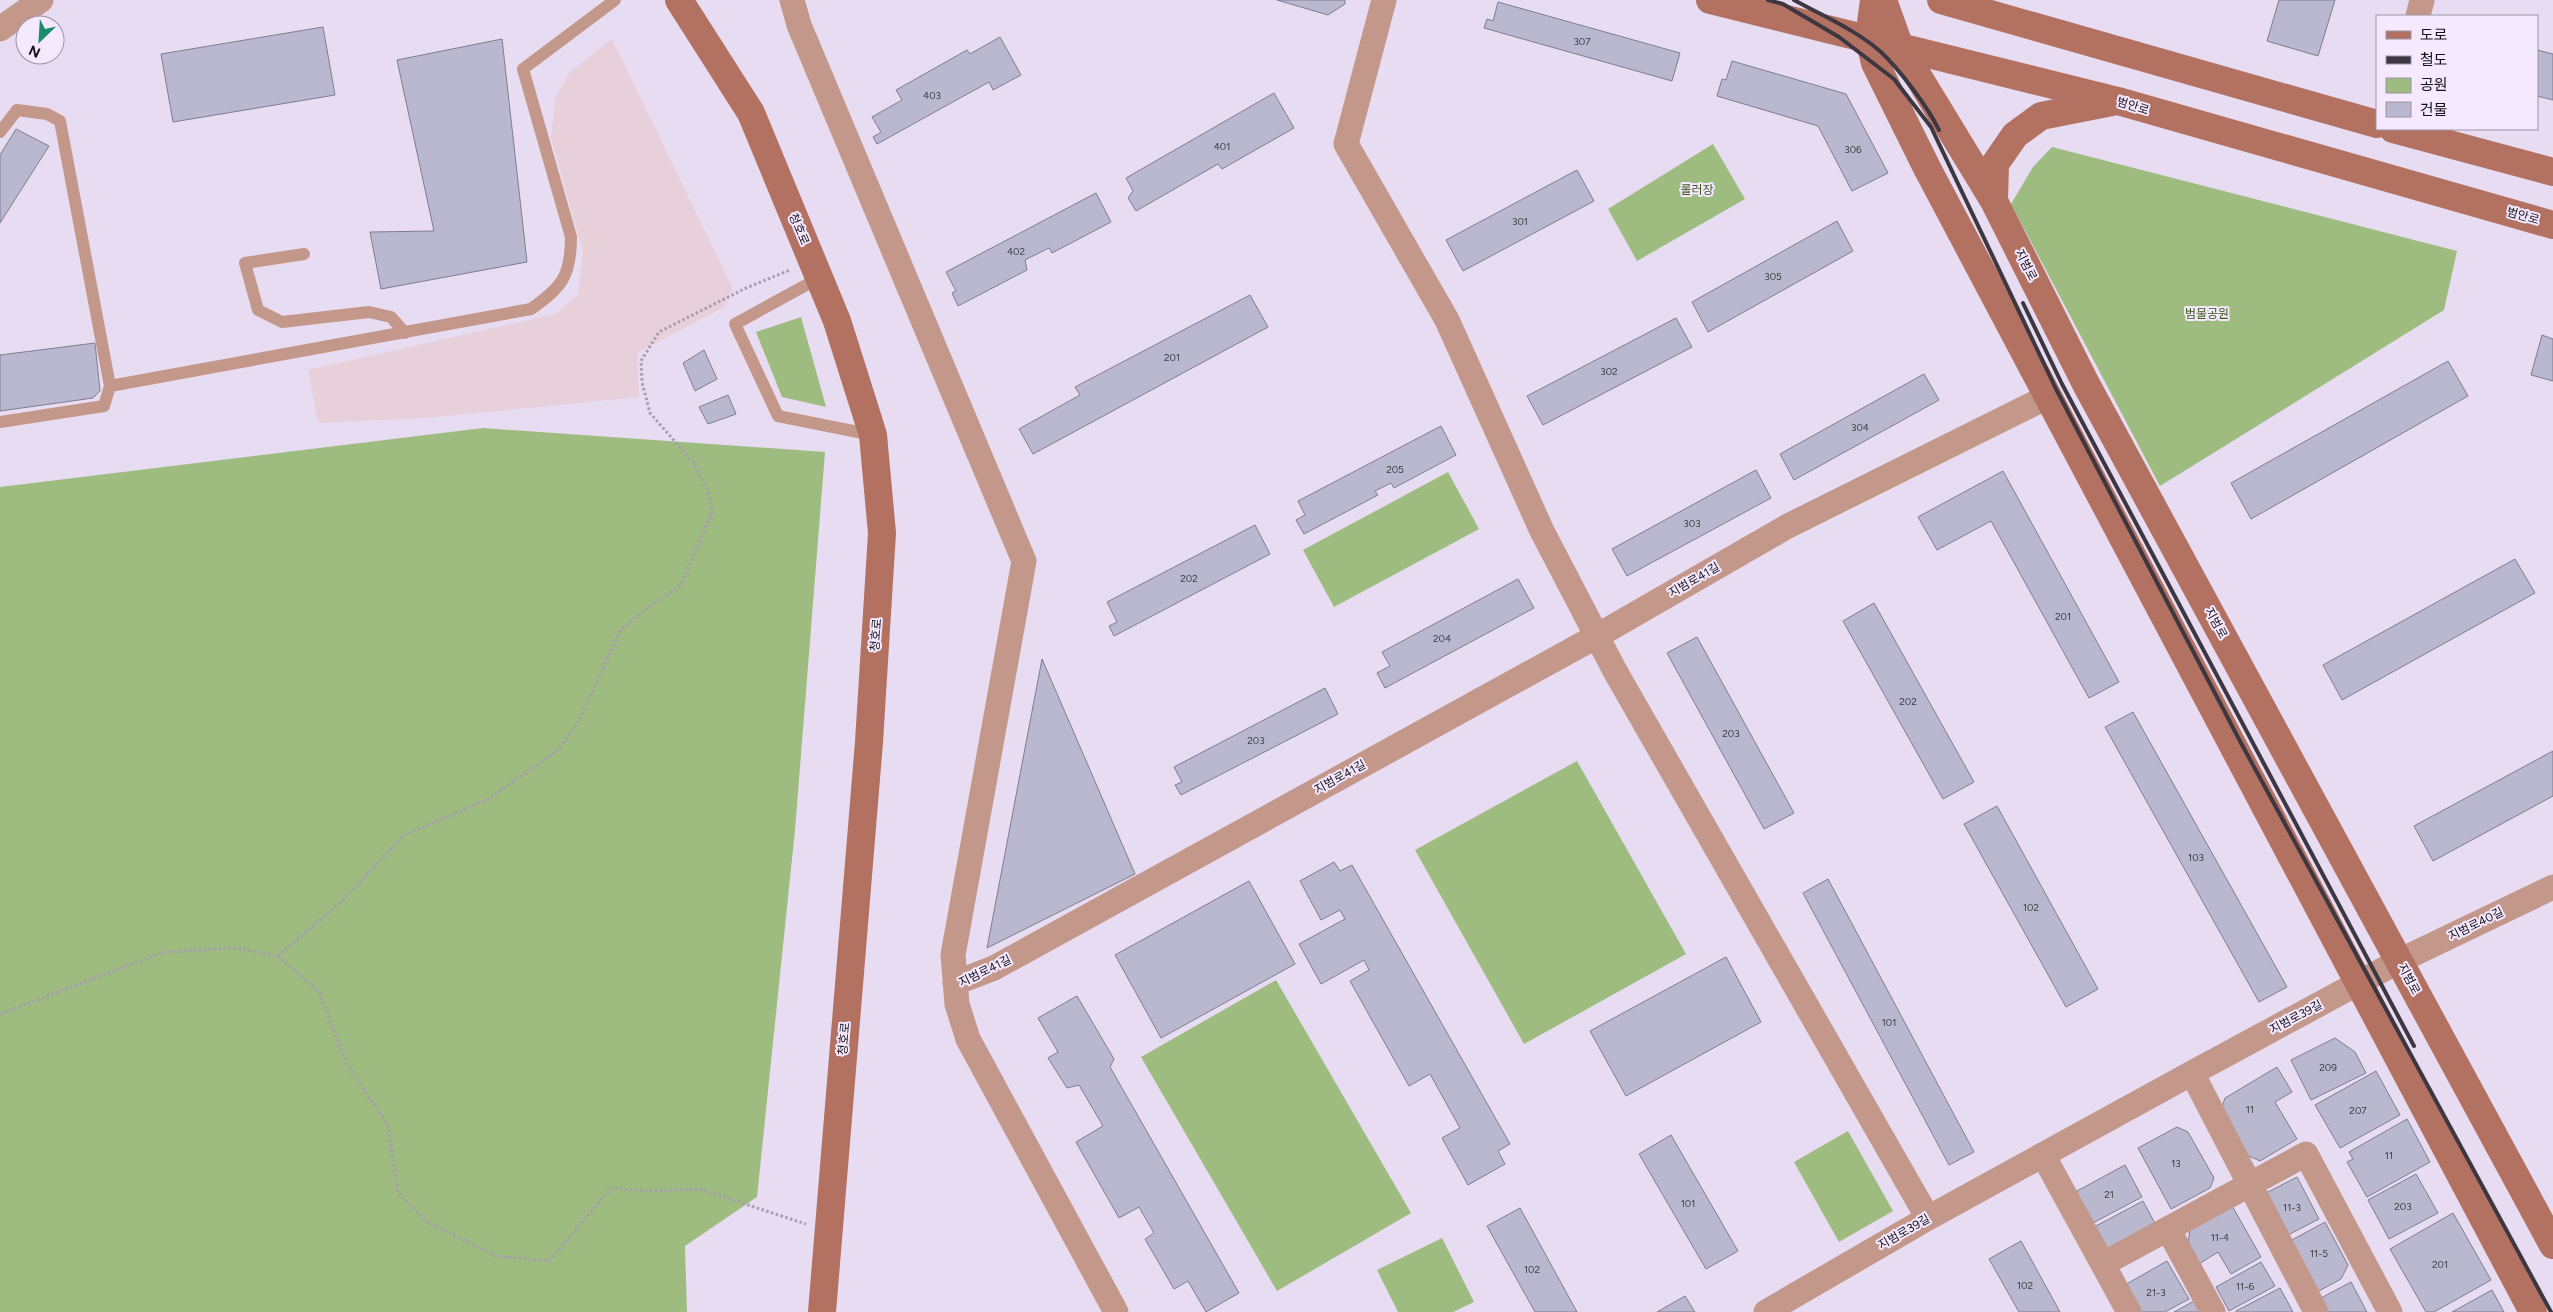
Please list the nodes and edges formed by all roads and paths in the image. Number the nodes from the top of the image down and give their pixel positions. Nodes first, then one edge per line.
1 (41, 0) edge
2 (615, 0) edge
3 (679, 0) edge
4 (792, 0) edge
5 (1384, 0) edge
6 (1710, 0) edge
7 (1874, 0) edge
8 (1883, 0) edge
9 (1940, 0) edge
10 (2422, 0) edge
11 (2418, 15) edge
12 (0, 29) edge
13 (1869, 38) junction
14 (1898, 45) junction
15 (2118, 101) junction
16 (2376, 124) edge
17 (2397, 130) edge
18 (0, 132) edge
19 (2553, 172) edge
20 (1994, 201) junction
21 (2553, 225) edge
22 (304, 254) dead end
23 (816, 270) junction
24 (405, 333) junction
25 (110, 386) junction
26 (2049, 396) junction
27 (0, 422) edge
28 (873, 435) junction
29 (1597, 636) junction
30 (2553, 887) edge
31 (278, 956) junction
32 (2399, 961) junction
33 (955, 983) junction
34 (2358, 983) junction
35 (0, 1014) edge
36 (2192, 1073) junction
37 (2043, 1155) junction
38 (2250, 1185) junction
39 (1928, 1218) junction
40 (2168, 1229) junction
41 (828, 1231) junction
42 (2553, 1245) edge
43 (2103, 1264) junction
44 (822, 1312) edge
45 (1116, 1312) edge
46 (1766, 1312) edge
47 (2129, 1312) edge
48 (2213, 1312) edge
49 (2316, 1312) edge
50 (2390, 1312) edge
51 (2533, 1312) edge

1 - 12 street
2 - 24 lane
3 - 23 main road, 청호로
4 - 33 street
5 - 29 street
6 - 13 main road, 범안로
7 - 13 main road
8 - 14 main road, 지범로
9 - 16 main road
10 - 11 street
13 - 14 main road, 범안로
13 - 26 main road
14 - 15 main road, 범안로
14 - 20 main road, 지범로
15 - 20 main road
15 - 21 main road, 범안로
17 - 19 main road
18 - 25 lane
20 - 32 main road, 지범로
22 - 24 lane
23 - 28 main road, 청호로
23 - 28 lane
23 - 31 path
24 - 25 lane
25 - 27 lane
26 - 29 street, 지범로41길
26 - 34 main road
28 - 41 main road, 청호로
29 - 33 street, 지범로41길
29 - 39 street
30 - 32 street, 지범로40길
31 - 35 path
31 - 41 path
32 - 34 street, 지범로39길
32 - 42 main road, 지범로
33 - 45 street, 지범로41길
34 - 36 street, 지범로39길
34 - 51 main road
36 - 37 street, 지범로39길
36 - 38 street
37 - 39 street, 지범로39길
37 - 43 street
38 - 40 street
38 - 49 street
38 - 50 street
39 - 46 street, 지범로39길
40 - 43 street
40 - 48 street
41 - 44 main road, 청호로
43 - 47 street

